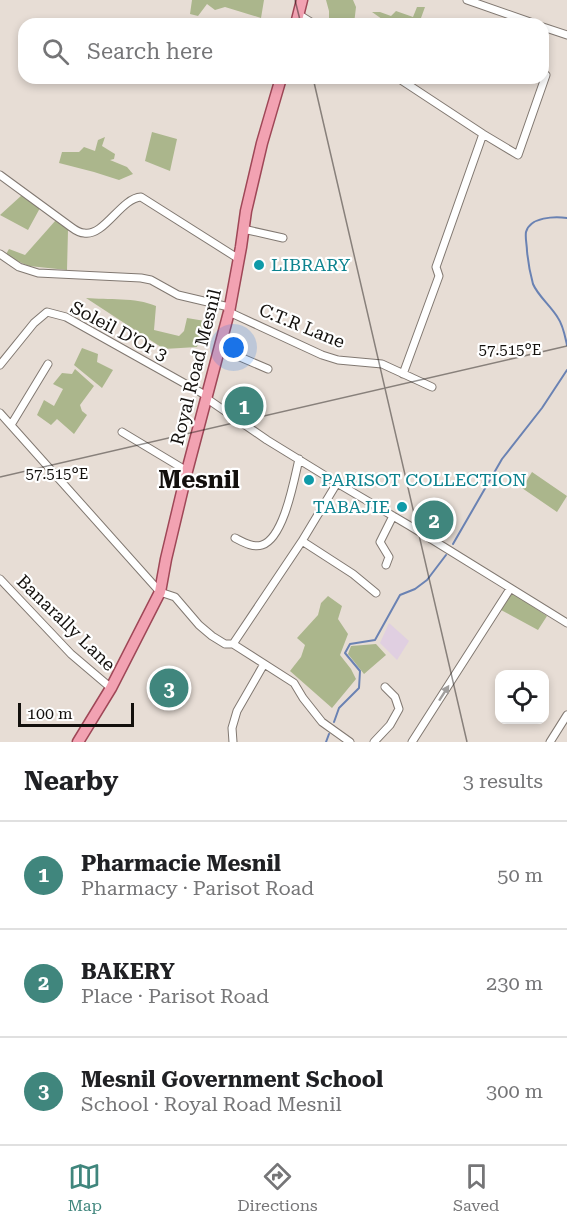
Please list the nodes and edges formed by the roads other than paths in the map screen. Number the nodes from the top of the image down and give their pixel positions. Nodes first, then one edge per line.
1 (302, 0) edge
2 (466, 0) edge
3 (297, 18) edge
4 (518, 18) edge
5 (549, 29) edge
6 (567, 35) edge
7 (280, 84) edge
8 (407, 84) edge
9 (543, 84) edge
10 (483, 134) junction
11 (0, 175) edge
12 (243, 229) junction
13 (283, 238) dead end
14 (0, 254) edge
15 (239, 259) junction
16 (229, 310) junction
17 (219, 348) junction
18 (48, 364) dead end
19 (0, 365) edge
20 (268, 369) dead end
21 (403, 374) junction
22 (432, 387) dead end
23 (206, 397) junction
24 (0, 413) edge
25 (11, 425) junction
26 (122, 432) dead end
27 (299, 459) junction
28 (188, 471) junction
29 (337, 483) junction
30 (393, 516) junction
31 (235, 538) dead end
32 (302, 541) junction
33 (386, 565) dead end
34 (0, 579) edge
35 (510, 589) junction
36 (160, 592) junction
37 (376, 593) dead end
38 (567, 623) edge
39 (234, 644) junction
40 (264, 664) junction
41 (385, 687) dead end
42 (111, 688) junction
43 (567, 715) edge
44 (78, 742) edge
45 (233, 742) edge
46 (350, 742) edge
47 (374, 742) edge
48 (412, 742) edge
49 (550, 742) edge

1 - 3 main road
2 - 4 street
5 - 6 street
7 - 12 main road, Royal Road Mesnil
8 - 10 street
9 - 10 street
10 - 21 street
11 - 15 street
12 - 13 street
12 - 15 main road, Royal Road Mesnil
14 - 16 street, C.T.R Lane
15 - 16 main road, Royal Road Mesnil
16 - 17 main road, Royal Road Mesnil
16 - 21 street, C.T.R Lane
17 - 20 street
17 - 23 main road, Royal Road Mesnil
18 - 25 street
19 - 23 street, Soleil D'Or 3
21 - 22 street, C.T.R Lane
23 - 27 street
23 - 28 main road, Royal Road Mesnil
24 - 25 street
25 - 36 street
26 - 28 street
27 - 29 street
27 - 31 street
28 - 36 main road, Royal Road Mesnil
29 - 30 street
29 - 32 street
30 - 33 street
30 - 35 street
32 - 37 street
32 - 39 street
34 - 42 street, Banarally Lane
35 - 38 street
48 -> 35 street
36 - 39 street
36 - 42 main road, Royal Road Mesnil
39 - 40 street
40 - 45 street
40 - 46 street
41 - 47 street
42 - 44 main road, Royal Road Mesnil
43 - 49 street

